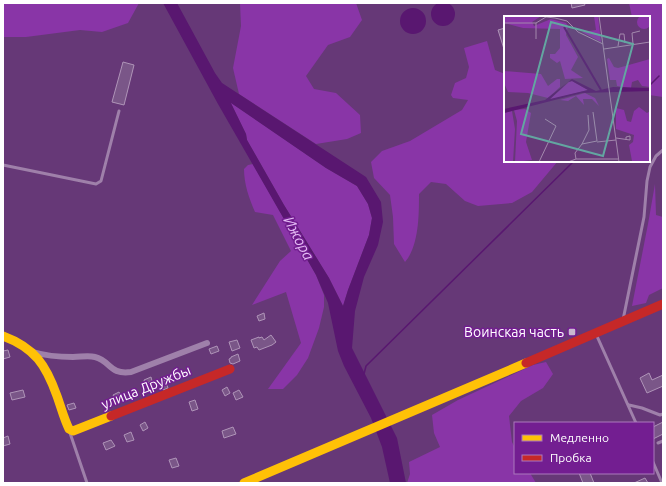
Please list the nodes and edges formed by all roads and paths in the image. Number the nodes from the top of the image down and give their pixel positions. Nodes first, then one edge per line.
1 (119, 111) dead end
2 (663, 150) edge
3 (3, 165) edge
4 (663, 304) edge
5 (623, 322) junction
6 (596, 334) junction
7 (3, 336) edge
8 (207, 343) dead end
9 (32, 351) junction
10 (230, 369) dead end
11 (629, 405) junction
12 (663, 414) edge
13 (636, 422) edge
14 (71, 430) junction
15 (663, 441) edge
16 (658, 443) dead end
17 (654, 464) edge
18 (88, 483) edge
19 (244, 483) edge
20 (662, 483) edge

1 - 3 lane
2 - 5 lane
4 - 5 main road
5 - 6 main road
6 - 11 lane
6 - 19 main road
7 - 9 main road
8 - 9 street
9 - 14 main road
10 - 14 main road, улица Дружбы
11 - 12 lane
11 - 13 lane
14 - 18 lane
15 - 16 lane
17 - 20 lane

